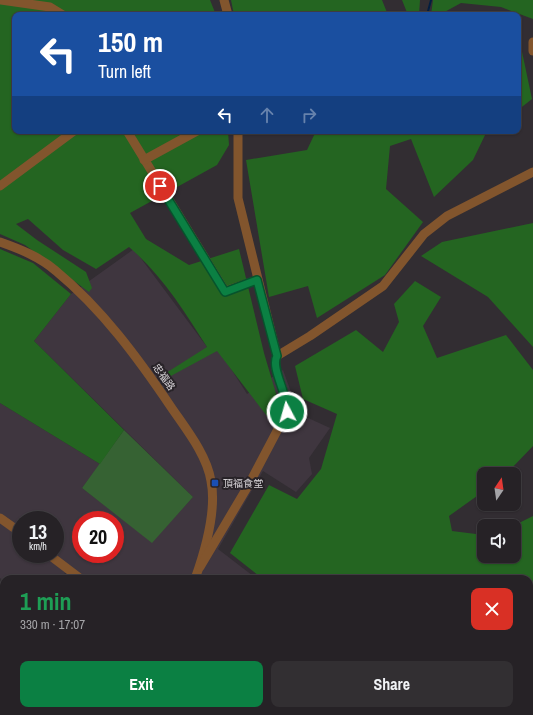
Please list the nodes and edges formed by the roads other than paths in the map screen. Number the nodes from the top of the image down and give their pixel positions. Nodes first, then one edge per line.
1 (1, 0) edge
2 (224, 0) edge
3 (58, 12) edge
4 (227, 12) edge
5 (533, 42) edge
6 (533, 51) edge
7 (70, 134) edge
8 (129, 134) edge
9 (192, 134) edge
10 (238, 134) edge
11 (144, 160) junction
12 (533, 172) edge
13 (0, 186) edge
14 (0, 242) edge
15 (257, 280) junction
16 (277, 356) junction
17 (0, 518) edge
18 (12, 527) edge
19 (60, 563) edge
20 (200, 567) junction
21 (76, 575) edge
22 (197, 575) edge

1 - 3 street
2 - 4 street
5 - 6 street
7 - 13 street
8 - 11 street
9 - 11 street
10 - 15 street
11 - 15 street
12 - 16 street
14 - 20 street, 忠福路
15 - 16 street
16 - 20 street
17 - 18 street
19 - 21 street
20 - 22 street, 忠福路

